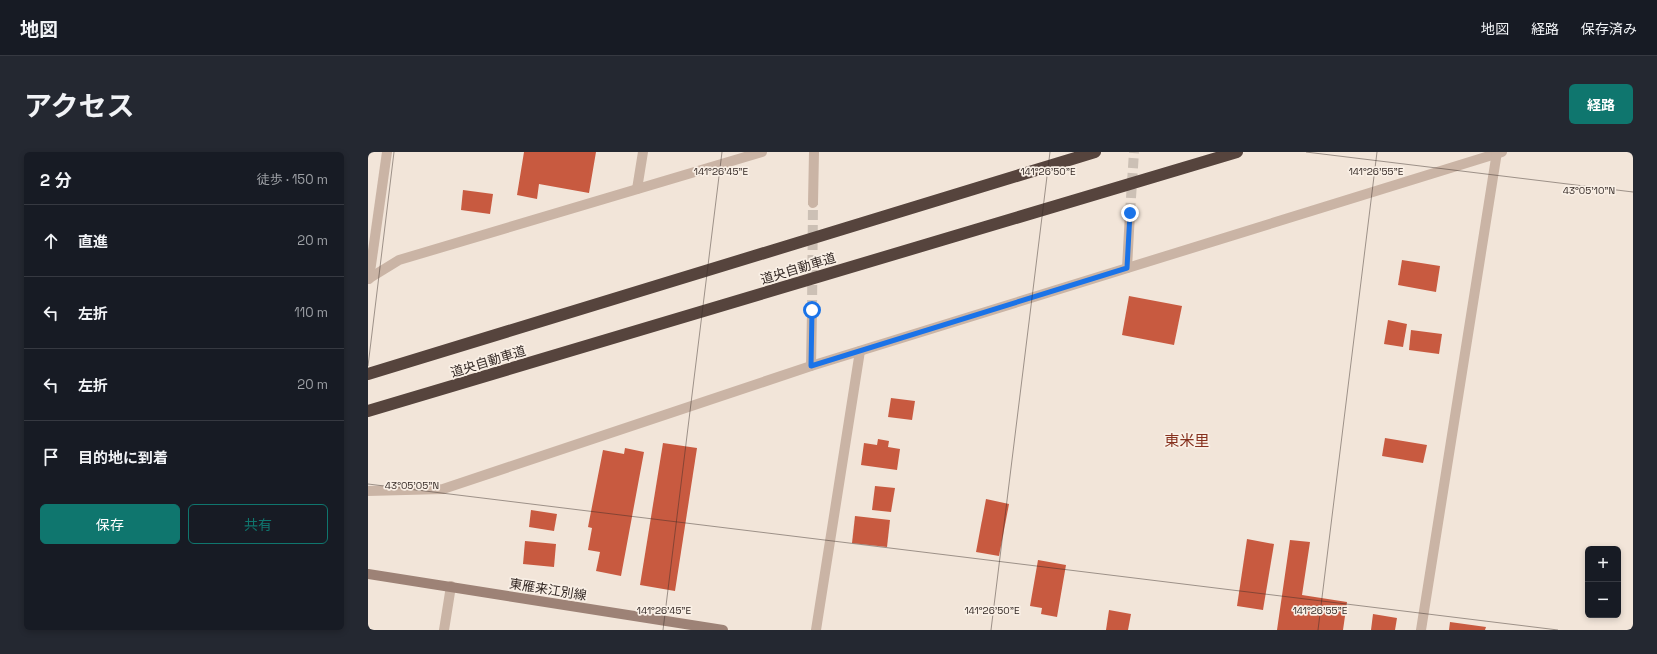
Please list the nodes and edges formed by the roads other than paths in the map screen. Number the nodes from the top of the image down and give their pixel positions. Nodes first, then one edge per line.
1 (387, 152) edge
2 (643, 152) edge
3 (762, 152) edge
4 (814, 152) edge
5 (1095, 152) edge
6 (1237, 152) edge
7 (1499, 153) edge
8 (637, 189) junction
9 (813, 203) tunnel mouth
10 (1130, 213) tunnel mouth
11 (1127, 268) junction
12 (368, 279) edge
13 (812, 310) tunnel mouth
14 (860, 351) junction
15 (811, 366) junction
16 (368, 374) edge
17 (368, 411) edge
18 (368, 491) edge
19 (368, 574) edge
20 (450, 586) junction
21 (444, 630) edge
22 (723, 630) edge
23 (816, 630) edge
24 (1421, 630) edge

1 - 12 street
2 - 8 street
3 - 8 street
4 - 9 street
5 - 16 highway, 道央自動車道
6 - 17 highway, 道央自動車道
7 - 11 street
7 - 24 street
8 - 12 street
10 - 11 street
11 - 14 street
13 - 15 street
14 - 15 street
14 - 23 street
15 - 18 street
19 - 20 main road, 東雁来江別線
20 - 21 street
20 - 22 main road, 東雁来江別線

